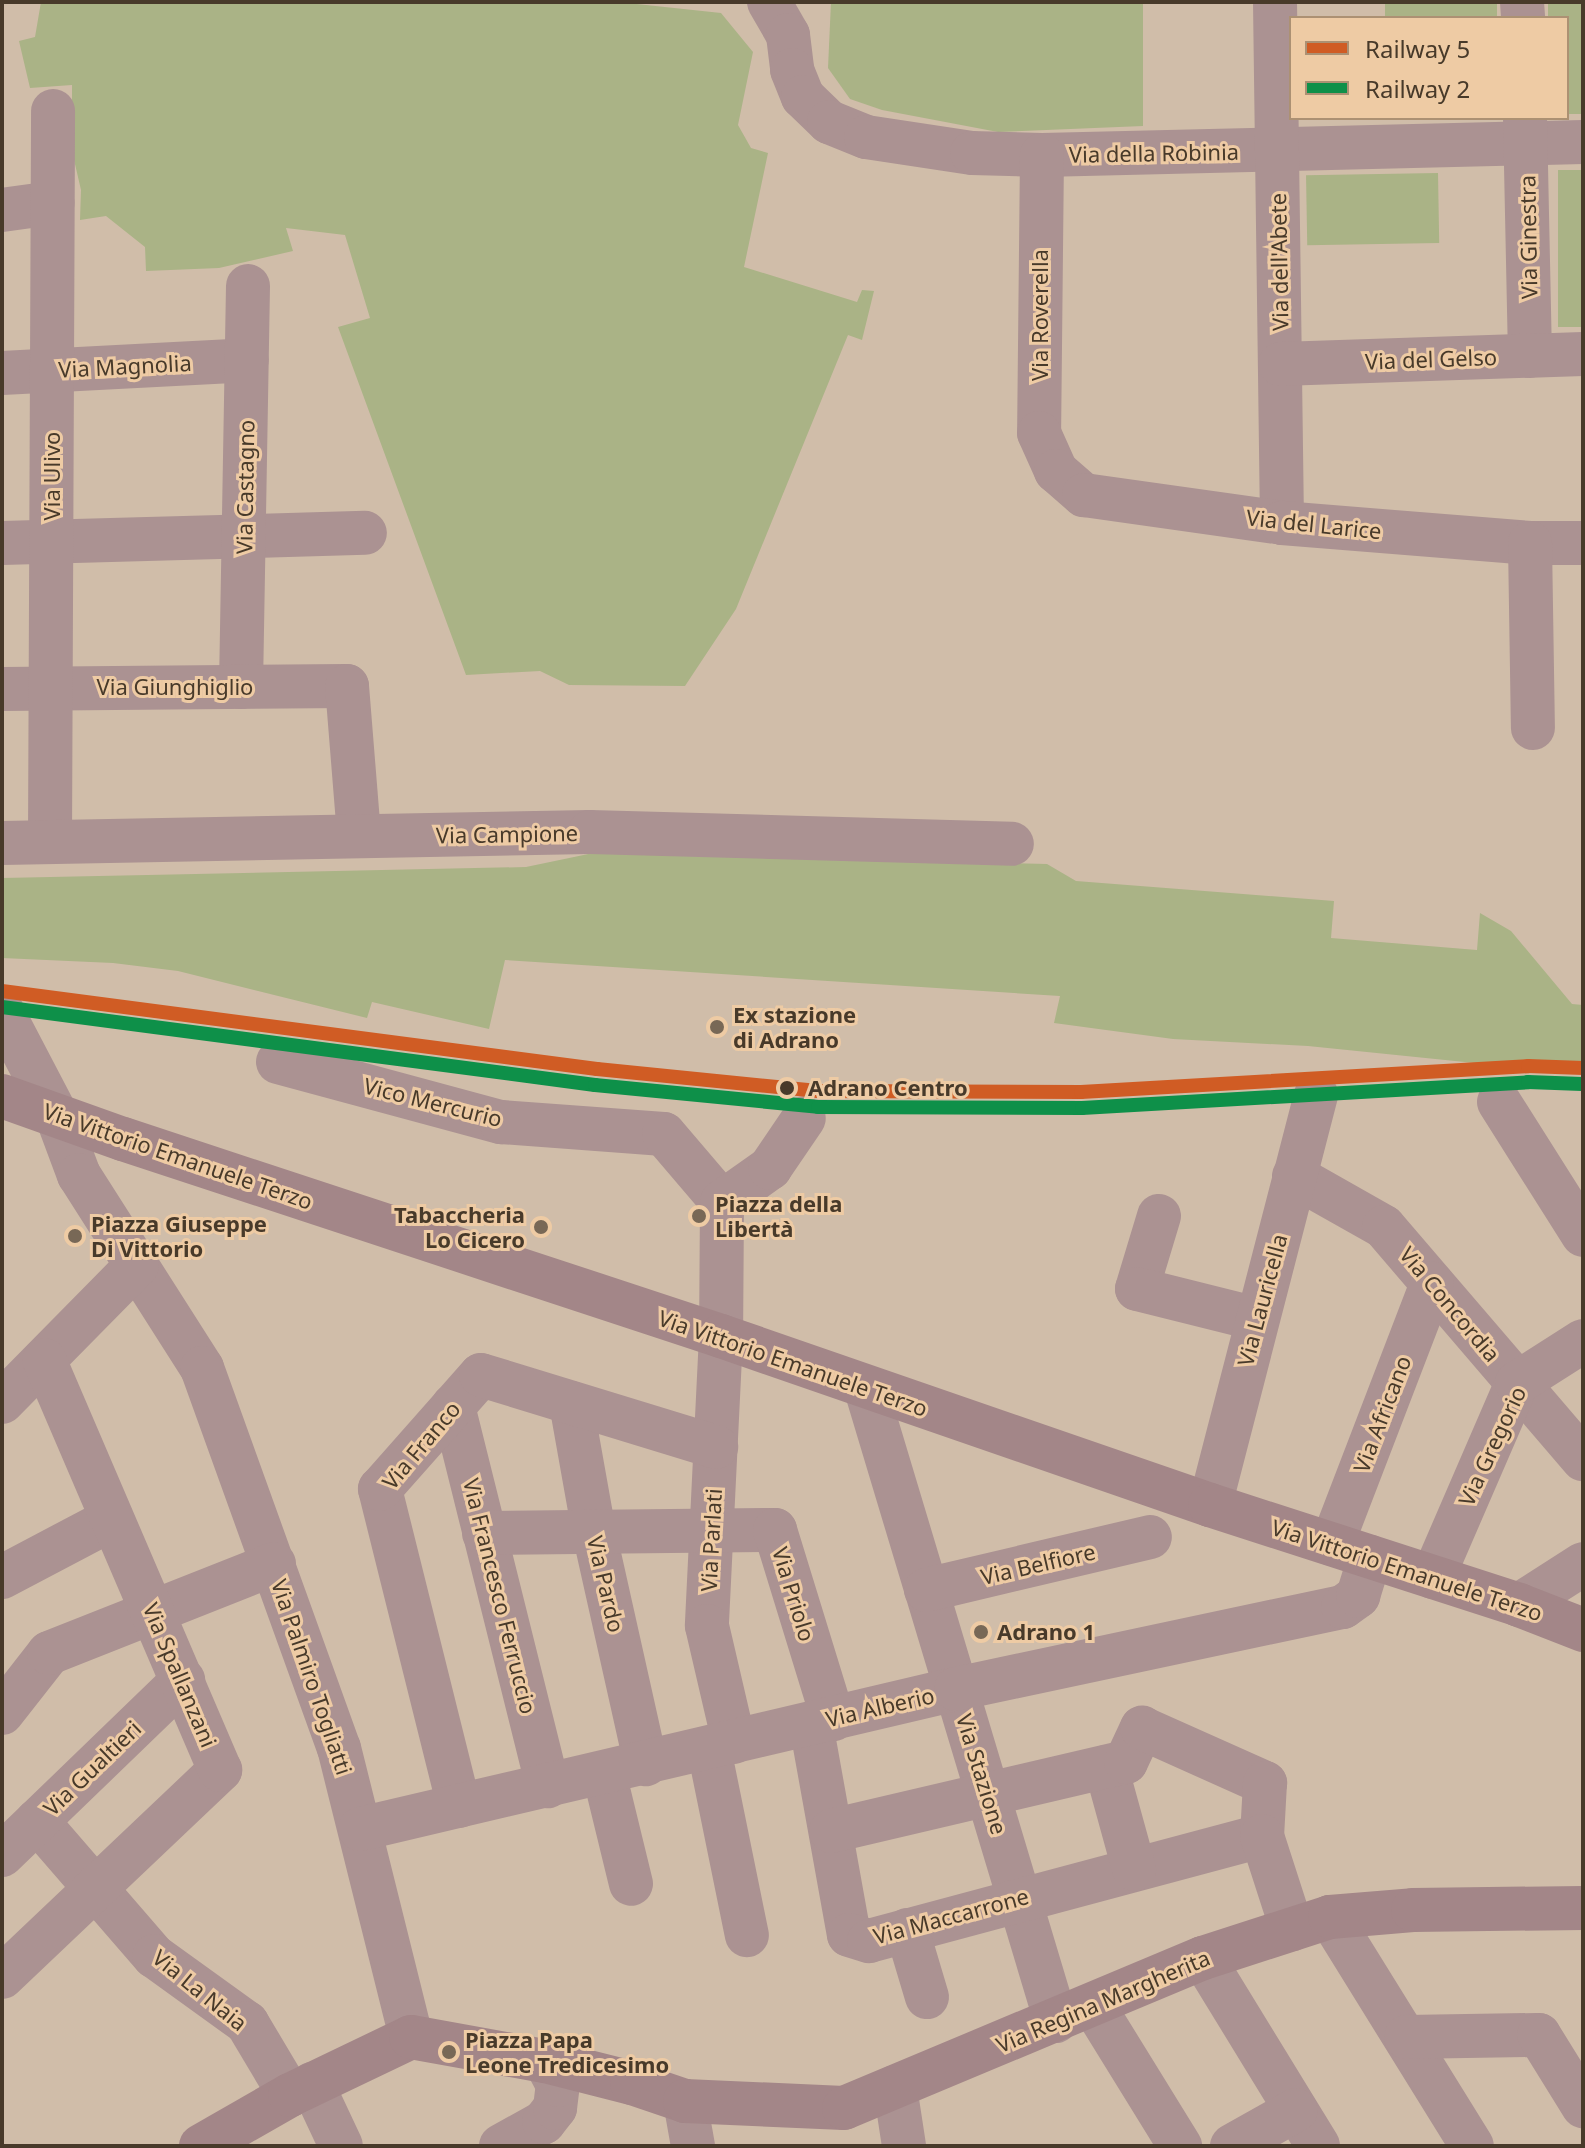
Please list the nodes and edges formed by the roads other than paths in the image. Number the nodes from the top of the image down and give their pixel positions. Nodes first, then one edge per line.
1 (1275, 2) edge
2 (778, 18) edge
3 (53, 111) dead end
4 (1525, 130) edge
5 (1583, 142) edge
6 (1277, 151) junction
7 (1042, 155) junction
8 (53, 203) junction
9 (2, 210) edge
10 (248, 286) dead end
11 (1583, 354) edge
12 (1530, 356) junction
13 (247, 360) junction
14 (1280, 364) junction
15 (52, 370) junction
16 (2, 373) edge
17 (1056, 471) joint
18 (1282, 523) junction
19 (365, 533) dead end
20 (244, 537) junction
21 (51, 542) junction
22 (2, 543) edge
23 (1530, 543) junction
24 (1583, 543) edge
25 (241, 687) junction
26 (51, 688) junction
27 (2, 689) edge
28 (1533, 728) dead end
29 (359, 836) junction
30 (50, 842) junction
31 (2, 843) edge
32 (1012, 844) dead end
33 (2, 1011) edge
34 (278, 1062) dead end
35 (1316, 1094) dead end
36 (2, 1096) edge
37 (1499, 1102) dead end
38 (57, 1116) junction
39 (804, 1118) dead end
40 (1294, 1176) junction
41 (722, 1202) junction
42 (1159, 1216) dead end
43 (1583, 1235) edge
44 (137, 1265) junction
45 (1432, 1284) junction
46 (1257, 1319) junction
47 (721, 1336) junction
48 (1583, 1341) edge
49 (16, 1382) edge
50 (1517, 1383) junction
51 (866, 1389) junction
52 (571, 1403) junction
53 (453, 1406) junction
54 (716, 1447) junction
55 (1583, 1459) edge
56 (1210, 1505) junction
57 (112, 1519) junction
58 (711, 1531) junction
59 (594, 1532) junction
60 (484, 1533) junction
61 (1150, 1537) dead end
62 (1351, 1550) junction
63 (274, 1564) junction
64 (1583, 1564) edge
65 (2, 1577) edge
66 (1433, 1577) junction
67 (926, 1590) junction
68 (1519, 1605) junction
69 (153, 1610) junction
70 (1583, 1630) edge
71 (183, 1680) junction
72 (956, 1689) junction
73 (2, 1713) edge
74 (822, 1721) junction
75 (722, 1745) junction
76 (646, 1764) junction
77 (1106, 1767) junction
78 (604, 1773) junction
79 (548, 1786) junction
80 (988, 1795) junction
81 (459, 1806) junction
82 (37, 1821) junction
83 (360, 1829) junction
84 (831, 1831) junction
85 (1262, 1836) junction
86 (2, 1855) edge
87 (1134, 1869) junction
88 (631, 1884) dead end
89 (96, 1890) junction
90 (1019, 1898) junction
91 (1583, 1908) edge
92 (1311, 1923) junction
93 (907, 1930) junction
94 (747, 1935) dead end
95 (1203, 1958) junction
96 (2, 1977) edge
97 (927, 1997) dead end
98 (1075, 2013) junction
99 (411, 2037) junction
100 (1406, 2037) junction
101 (545, 2061) junction
102 (895, 2087) junction
103 (301, 2089) junction
104 (685, 2101) junction
105 (1583, 2106) edge
106 (1307, 2128) edge
107 (201, 2146) edge
108 (341, 2146) edge
109 (501, 2146) edge
110 (693, 2146) edge
111 (904, 2146) edge
112 (1180, 2146) edge
113 (1232, 2146) edge
114 (1472, 2146) edge

1 - 6 street, Via dell'Abete
2 - 7 street, Via della Robinia
3 - 8 street, Via Ulivo
4 - 5 street, Via della Robinia
4 - 6 street, Via della Robinia
4 - 12 street, Via Ginestra
6 - 7 street, Via della Robinia
6 - 14 street, Via dell'Abete
7 - 17 street, Via Roverella
8 - 9 street
8 - 15 street, Via Ulivo
10 - 13 street, Via Castagno
11 - 12 street, Via del Gelso
12 - 14 street, Via del Gelso
13 - 15 street, Via Magnolia
13 - 20 street, Via Castagno
14 - 18 street, Via dell'Abete
15 - 16 street, Via Magnolia
15 - 21 street, Via Ulivo
17 - 18 street, Via del Larice
18 - 23 street, Via del Larice
19 - 20 street
20 - 21 street
20 - 25 street, Via Castagno
21 - 22 street
21 - 26 street, Via Ulivo
23 - 24 street, Via del Larice
23 - 28 street
25 - 26 street, Via Giunghiglio
25 - 29 street, Via Giunghiglio
26 - 27 street, Via Giunghiglio
26 - 30 street, Via Ulivo
29 - 30 street, Via Campione
29 - 32 street, Via Campione
30 - 31 street, Via Campione
33 - 38 street, Via Palmiro Togliatti
34 - 41 street, Vico Mercurio
35 - 40 street, Via Lauricella
36 - 38 street, Via Vittorio Emanuele Terzo
37 - 43 street
38 - 44 street, Via Palmiro Togliatti
38 - 47 street, Via Vittorio Emanuele Terzo
39 - 41 street
40 - 45 street, Via Concordia
40 - 46 street, Via Lauricella
41 - 47 street, Via Parlati
42 - 46 street
44 - 49 street
44 - 63 street, Via Palmiro Togliatti
45 - 50 street, Via Concordia
45 - 62 street, Via Africano
46 - 56 street, Via Lauricella
47 - 51 street, Via Vittorio Emanuele Terzo
47 - 54 street, Via Parlati
48 - 50 street, Via Gregorio
49 - 57 street, Via Spallanzani
50 - 55 street, Via Concordia
50 - 66 street, Via Gregorio
51 - 56 street, Via Vittorio Emanuele Terzo
51 - 67 street, Via Stazione
52 - 53 street, Via Franco
52 - 54 street, Via Franco
52 - 59 street, Via Pardo
53 - 60 street, Via Francesco Ferruccio
53 - 81 street, Via Franco
54 - 58 street, Via Parlati
56 - 62 street, Via Vittorio Emanuele Terzo
57 - 65 street
57 - 69 street, Via Spallanzani
58 - 59 street
58 - 74 street, Via Priolo
58 - 75 street, Via Parlati
59 - 60 street
59 - 76 street, Via Pardo
60 - 79 street, Via Francesco Ferruccio
61 - 67 street, Via Belfiore
62 - 66 street, Via Vittorio Emanuele Terzo
62 - 72 street, Via Alberio
63 - 69 street
63 - 83 street, Via Palmiro Togliatti
64 - 68 street
66 - 68 street, Via Vittorio Emanuele Terzo
67 - 72 street, Via Stazione
68 - 70 street, Via Vittorio Emanuele Terzo
69 - 71 street, Via Spallanzani
69 - 73 street
71 - 82 street, Via Gualtieri
71 - 89 street, Via Spallanzani
72 - 74 street, Via Alberio
72 - 80 street, Via Stazione
74 - 75 street, Via Alberio
74 - 84 street, Via Maccarrone
75 - 76 street, Via Alberio
75 - 94 street, Via Parlati
76 - 78 street, Via Alberio
77 - 80 street
77 - 85 street
77 - 87 street
78 - 79 street, Via Alberio
78 - 88 street
79 - 81 street, Via Alberio
80 - 84 street
80 - 90 street, Via Stazione
81 - 83 street, Via Alberio
82 - 86 street, Via Gualtieri
82 - 89 street, Via La Naia
83 - 99 street, Via Palmiro Togliatti
84 - 93 street, Via Maccarrone
85 - 87 street, Via Maccarrone
85 - 92 street
87 - 90 street, Via Maccarrone
89 - 96 street, Via Spallanzani
89 - 103 street, Via La Naia
90 - 93 street, Via Maccarrone
90 - 98 street, Via Stazione
91 - 92 street, Via Regina Margherita
92 - 95 street, Via Regina Margherita
92 - 100 street
93 - 97 street
95 - 98 street, Via Regina Margherita
95 - 106 street
98 - 102 street, Via Regina Margherita
98 - 112 street, Via Stazione
99 - 101 street, Via Regina Margherita
99 - 103 street
100 - 105 street
100 - 114 street
101 - 104 street, Via Regina Margherita
101 - 109 street
102 - 104 street, Via Regina Margherita
102 - 111 street
103 - 107 street
103 - 108 street, Via La Naia
104 - 110 street
106 - 113 street

